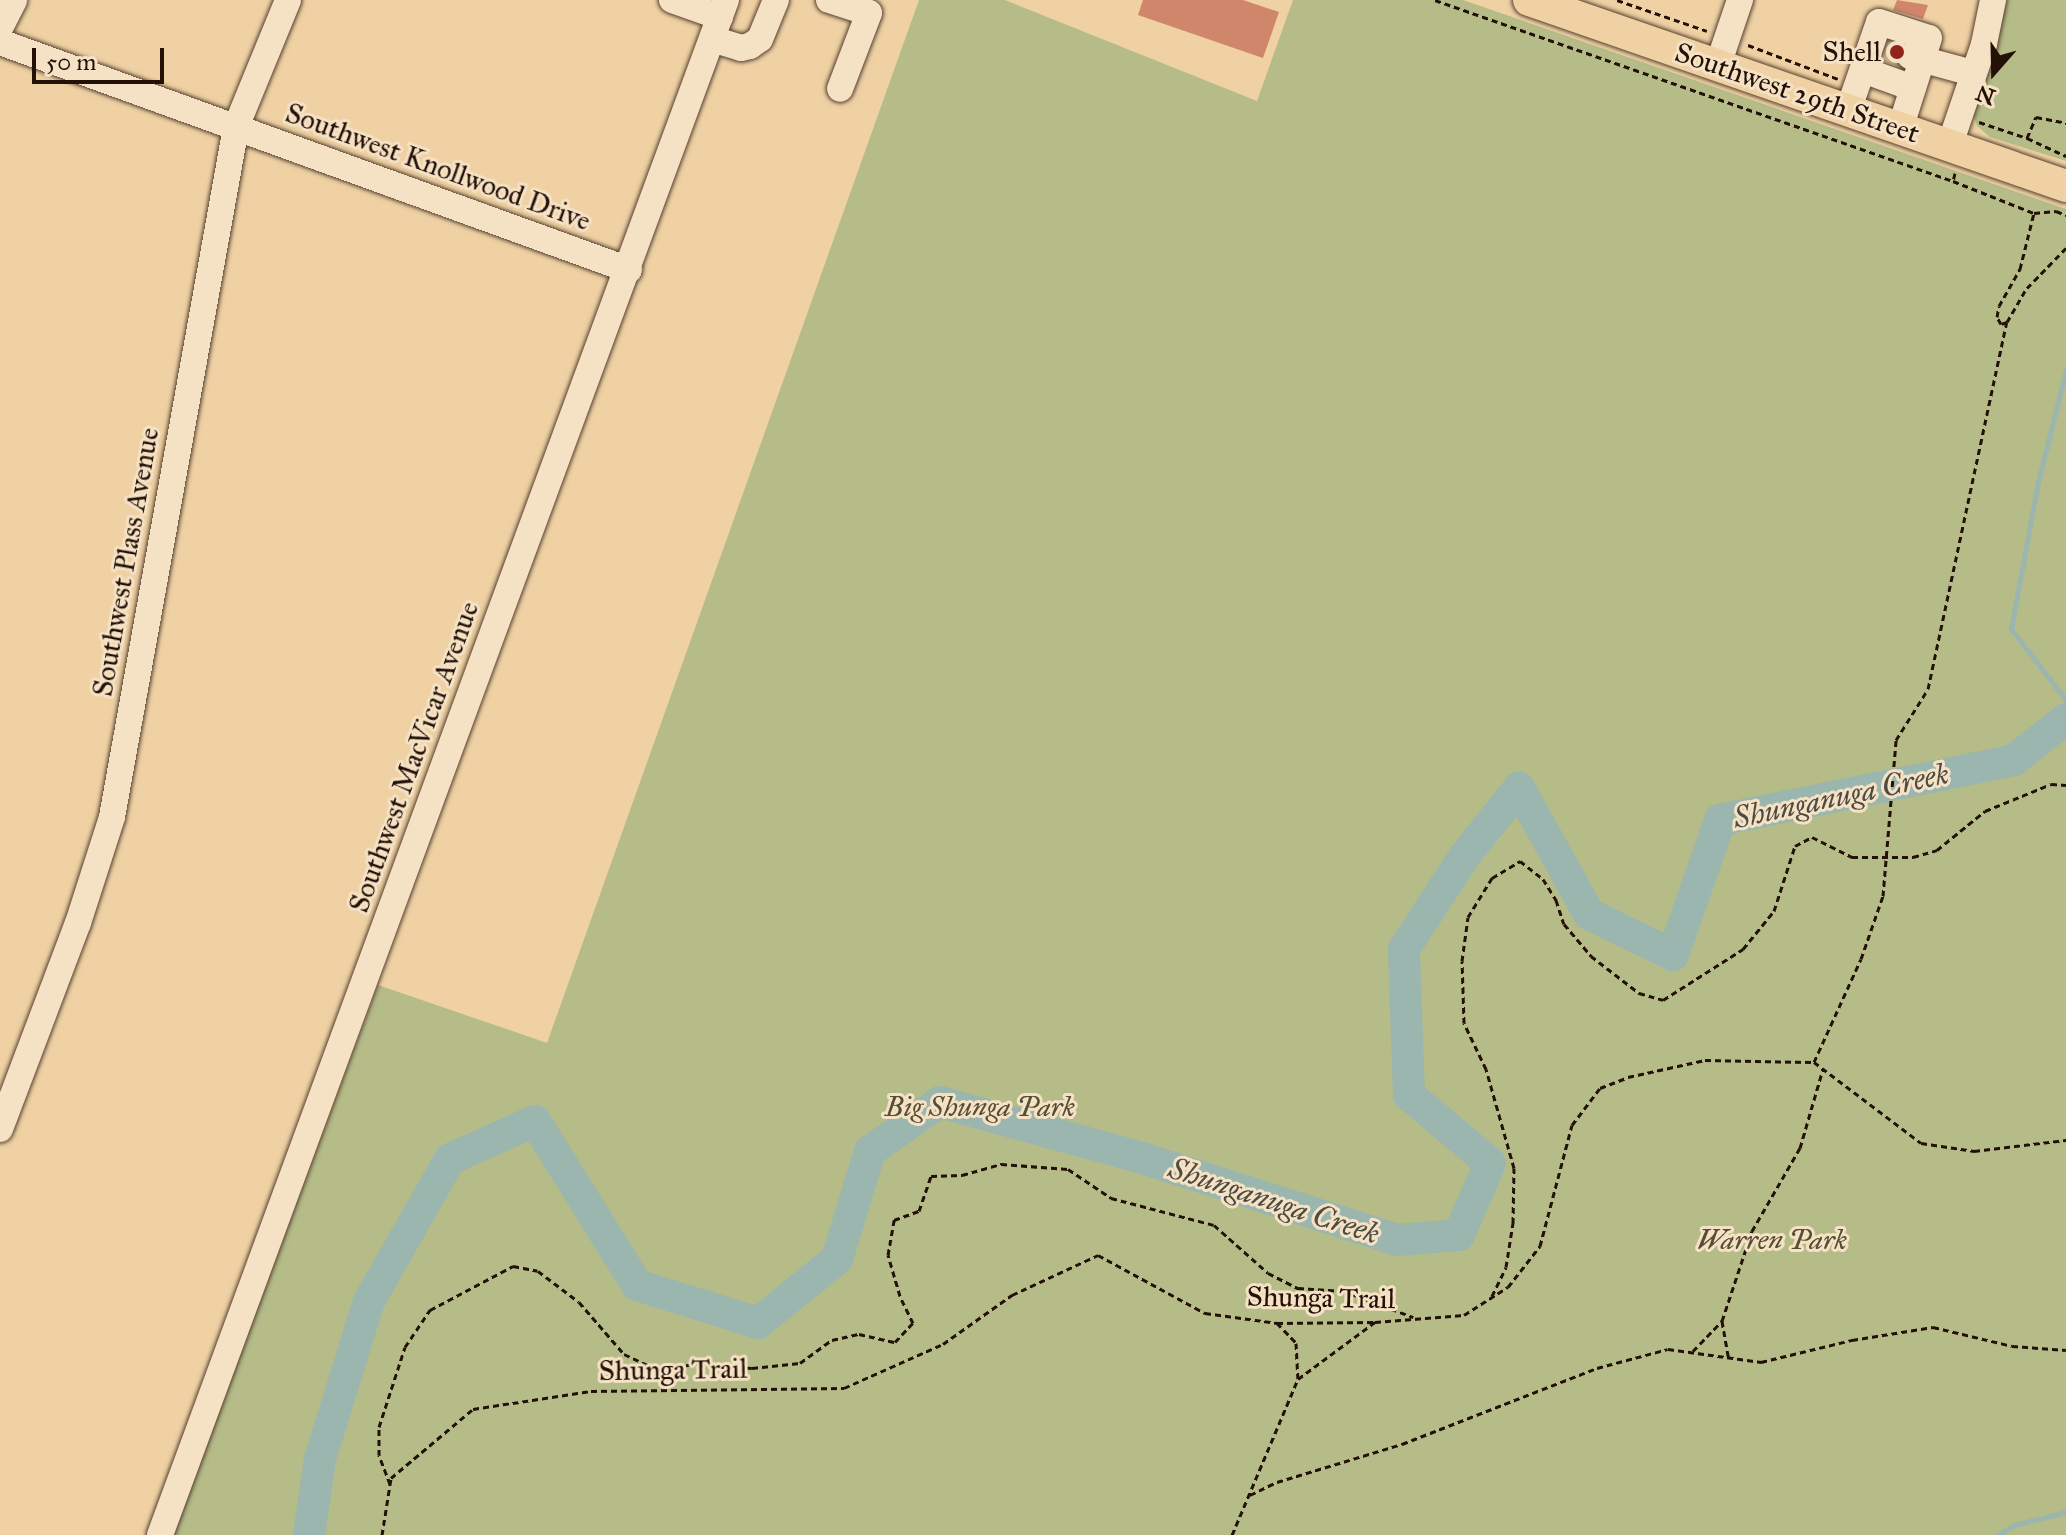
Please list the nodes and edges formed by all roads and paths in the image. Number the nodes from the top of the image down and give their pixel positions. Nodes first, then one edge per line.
1 (14, 0) edge
2 (288, 0) edge
3 (672, 0) edge
4 (776, 0) edge
5 (829, 0) edge
6 (1435, 0) edge
7 (1529, 0) edge
8 (1617, 0) edge
9 (1740, 0) edge
10 (1993, 0) edge
11 (719, 18) edge
12 (0, 28) edge
13 (0, 42) edge
14 (1722, 51) junction
15 (1916, 58) junction
16 (1972, 73) junction
17 (1913, 88) junction
18 (840, 89) dead end
19 (1856, 89) junction
20 (2066, 123) edge
21 (236, 127) junction
22 (1900, 129) junction
23 (1953, 132) junction
24 (2027, 138) junction
25 (1953, 181) junction
26 (2064, 191) edge
27 (2034, 213) junction
28 (2066, 248) edge
29 (629, 270) junction
30 (2007, 322) junction
31 (2066, 785) edge
32 (1887, 858) junction
33 (1814, 1062) junction
34 (1823, 1069) junction
35 (0, 1129) edge
36 (2066, 1140) edge
37 (1492, 1297) junction
38 (1416, 1319) junction
39 (1722, 1321) junction
40 (1375, 1322) junction
41 (1277, 1323) junction
42 (2066, 1350) edge
43 (1692, 1351) junction
44 (1728, 1357) junction
45 (1298, 1379) junction
46 (390, 1484) junction
47 (1250, 1495) junction
48 (160, 1535) edge
49 (382, 1535) edge
50 (1232, 1535) edge

1 - 12 street
2 - 21 street, Southwest Plass Avenue
3 - 11 street
4 - 11 street
5 - 18 street
6 - 25 path
7 - 14 main road, Southwest 29th Street
8 - 14 path
9 - 14 street
10 - 16 street
11 - 29 street, Southwest MacVicar Avenue
13 - 21 street, Southwest Knollwood Drive
14 - 19 main road, Southwest 29th Street
14 - 19 path
15 - 16 street
15 - 17 street
15 - 19 street
16 - 23 street
17 - 19 street
17 - 22 street
19 - 22 main road, Southwest 29th Street
20 - 24 path
21 - 29 street, Southwest Knollwood Drive
21 - 35 street, Southwest Plass Avenue
22 - 23 main road, Southwest 29th Street
23 - 24 path
23 - 25 path
23 - 26 main road, Southwest 29th Street
24 - 26 path
25 - 27 path
26 - 27 path
27 - 30 path
28 - 30 path
29 - 48 street, Southwest MacVicar Avenue
30 - 32 path
31 - 32 path
32 - 33 path
32 - 37 path
33 - 34 path
33 - 37 path, Shunga Trail
34 - 36 path
34 - 39 path
37 - 38 path, Shunga Trail
38 - 40 path, Shunga Trail
38 - 46 path
39 - 43 path
39 - 44 path
40 - 41 path, Shunga Trail
40 - 45 path
41 - 45 path
41 - 46 path, Shunga Trail
42 - 44 path
43 - 44 path
43 - 47 path
45 - 47 path
46 - 49 path
47 - 50 path

